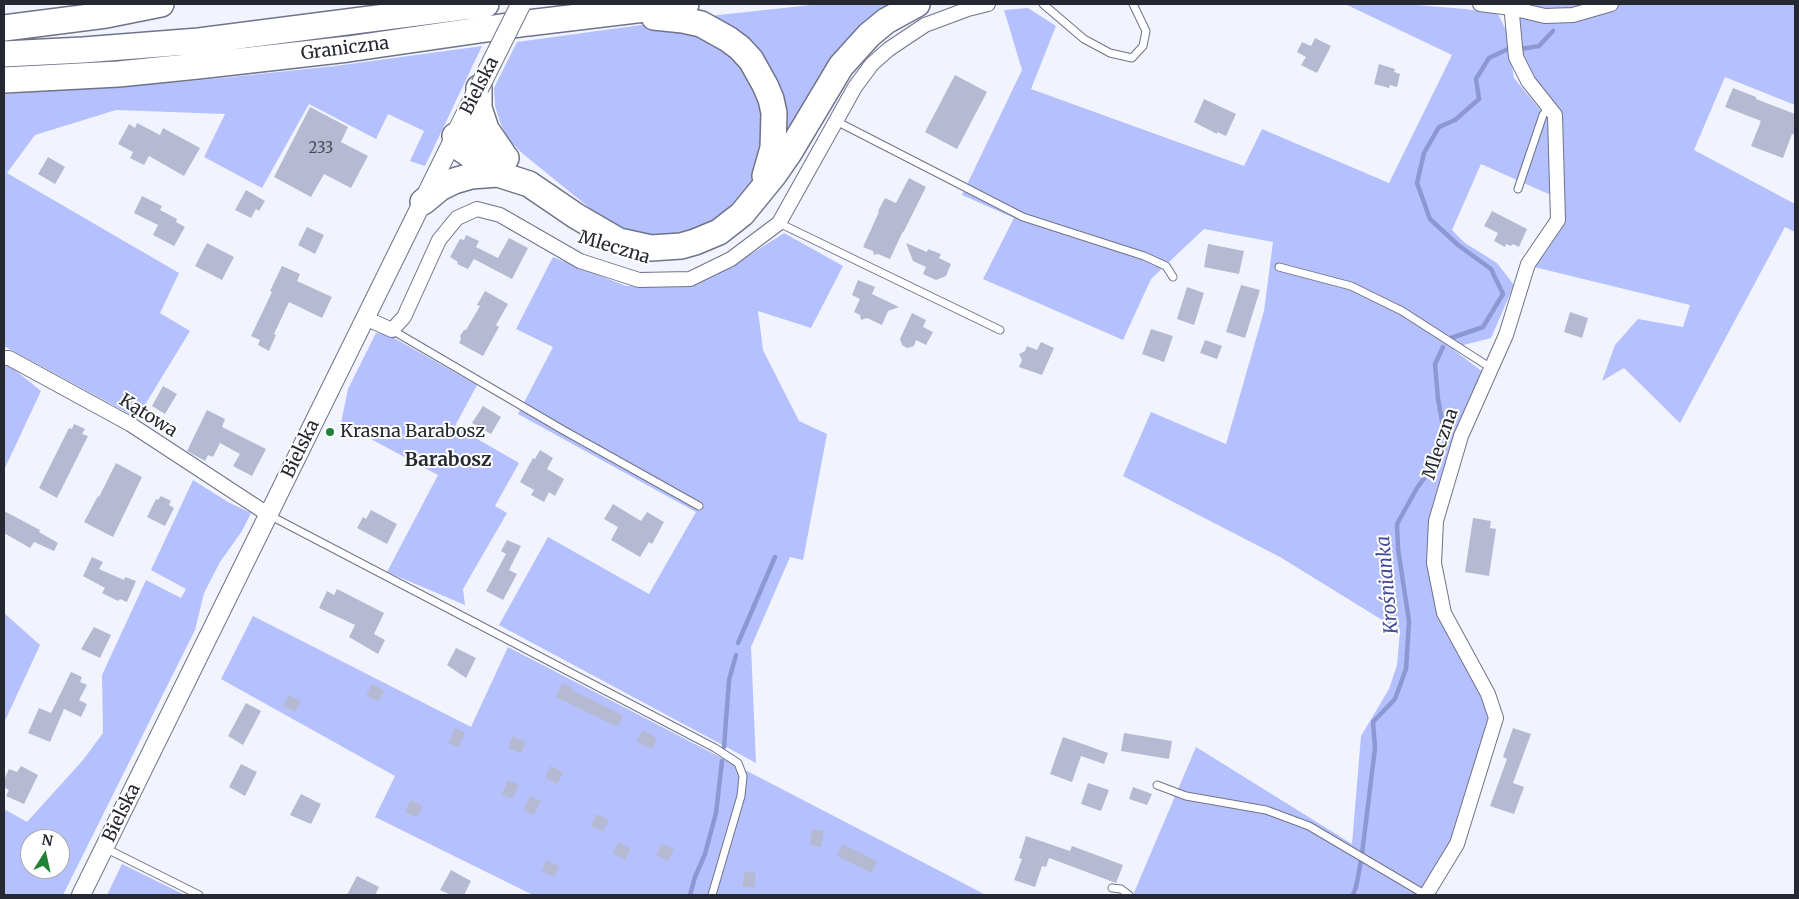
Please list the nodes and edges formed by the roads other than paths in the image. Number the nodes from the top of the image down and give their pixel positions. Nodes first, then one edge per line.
1 (161, 4) edge
2 (486, 4) edge
3 (521, 4) edge
4 (686, 4) edge
5 (917, 4) edge
6 (988, 4) edge
7 (1044, 4) edge
8 (1133, 4) edge
9 (1480, 4) edge
10 (1606, 5) edge
11 (1511, 6) edge
12 (593, 15) junction
13 (4, 28) edge
14 (4, 54) edge
15 (4, 80) edge
16 (479, 88) junction
17 (1549, 107) junction
18 (836, 121) junction
19 (455, 136) junction
20 (502, 166) junction
21 (1518, 189) dead end
22 (423, 202) junction
23 (750, 204) junction
24 (779, 223) junction
25 (1279, 268) dead end
26 (1173, 276) dead end
27 (365, 318) junction
28 (392, 330) junction
29 (1000, 330) dead end
30 (4, 358) edge
31 (1491, 368) junction
32 (699, 506) dead end
33 (268, 515) junction
34 (1157, 785) dead end
35 (105, 848) junction
36 (1112, 888) dead end
37 (81, 895) edge
38 (199, 895) edge
39 (712, 895) edge
40 (1129, 895) edge
41 (1426, 895) edge

1 - 13 highway
2 - 14 highway, Graniczna
3 - 16 main road, Bielska, bridge
4 - 12 highway, Graniczna
5 - 23 highway
6 - 18 street, Mleczna
7 - 8 lane
9 - 11 street
10 - 11 street
11 - 17 street, Mleczna
12 - 15 highway, Graniczna
12 - 23 highway
16 - 19 main road, Bielska
16 - 20 highway
17 - 21 lane
17 - 31 street, Mleczna
18 - 24 street, Mleczna
18 - 26 lane
19 - 20 highway
19 - 22 street, Bielska
20 - 22 highway
20 - 23 highway
22 - 27 street, Bielska
24 - 28 street, Mleczna
24 - 29 lane
25 - 31 lane
27 - 28 street
27 - 33 street, Bielska
28 - 32 lane
30 - 33 street, Kątowa
31 - 41 street, Mleczna
33 - 35 street, Bielska
33 - 39 lane
34 - 41 lane
35 - 37 street, Bielska
35 - 38 lane
36 - 40 lane

